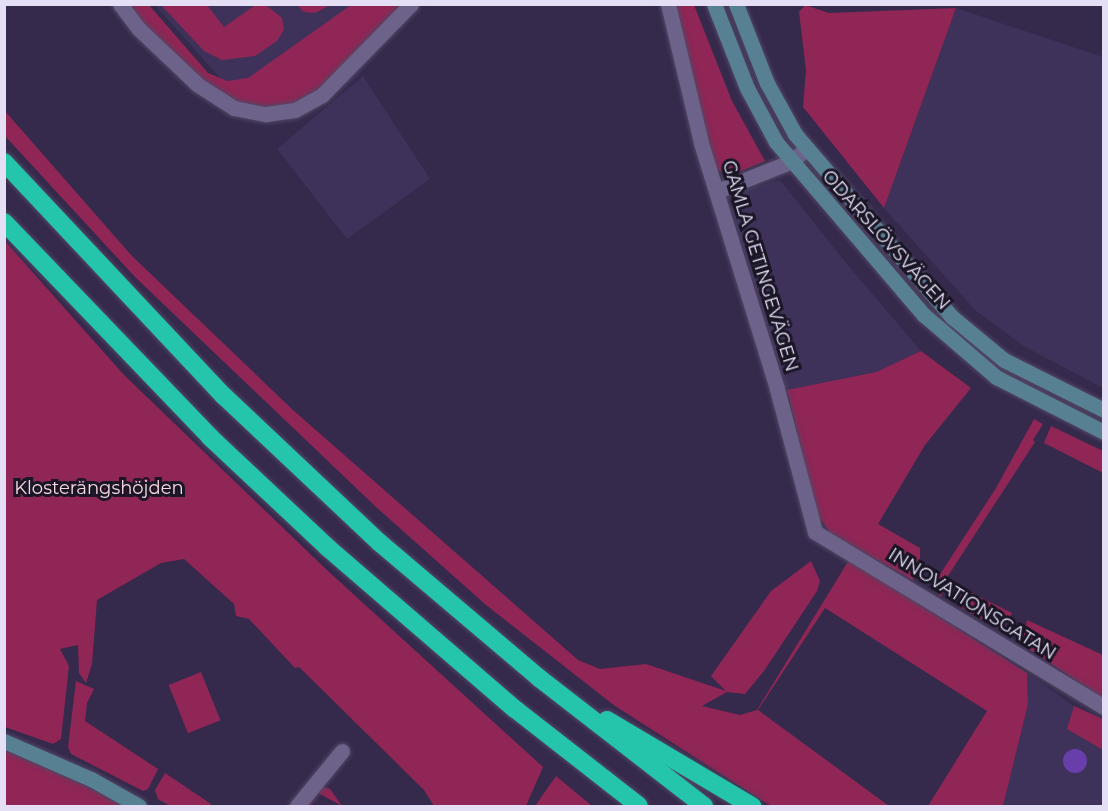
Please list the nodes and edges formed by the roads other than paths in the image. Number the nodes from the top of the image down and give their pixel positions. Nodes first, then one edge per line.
1 (120, 4) edge
2 (411, 4) edge
3 (668, 4) edge
4 (714, 4) edge
5 (736, 4) edge
6 (806, 149) junction
7 (4, 162) edge
8 (790, 162) junction
9 (717, 191) junction
10 (4, 222) edge
11 (1104, 410) edge
12 (1104, 432) edge
13 (819, 537) joint
14 (538, 678) junction
15 (1104, 707) edge
16 (553, 740) junction
17 (4, 741) edge
18 (342, 751) dead end
19 (139, 807) edge
20 (297, 807) edge
21 (621, 807) edge
22 (639, 807) edge
23 (704, 807) edge
24 (752, 807) edge

1 - 2 street
3 - 9 street, GAMLA GETINGEVÄGEN
4 - 8 main road, ODARSLÖVSVÄGEN
5 - 6 main road, ODARSLÖVSVÄGEN
6 - 8 street
6 - 11 main road, ODARSLÖVSVÄGEN
7 - 14 highway
8 - 9 street
8 - 12 main road, ODARSLÖVSVÄGEN
9 - 13 street, GAMLA GETINGEVÄGEN
10 - 16 highway
13 - 15 street, INNOVATIONSGATAN
14 - 23 highway
14 - 24 highway
16 - 21 highway
16 - 22 highway
17 - 19 main road
18 - 20 street

